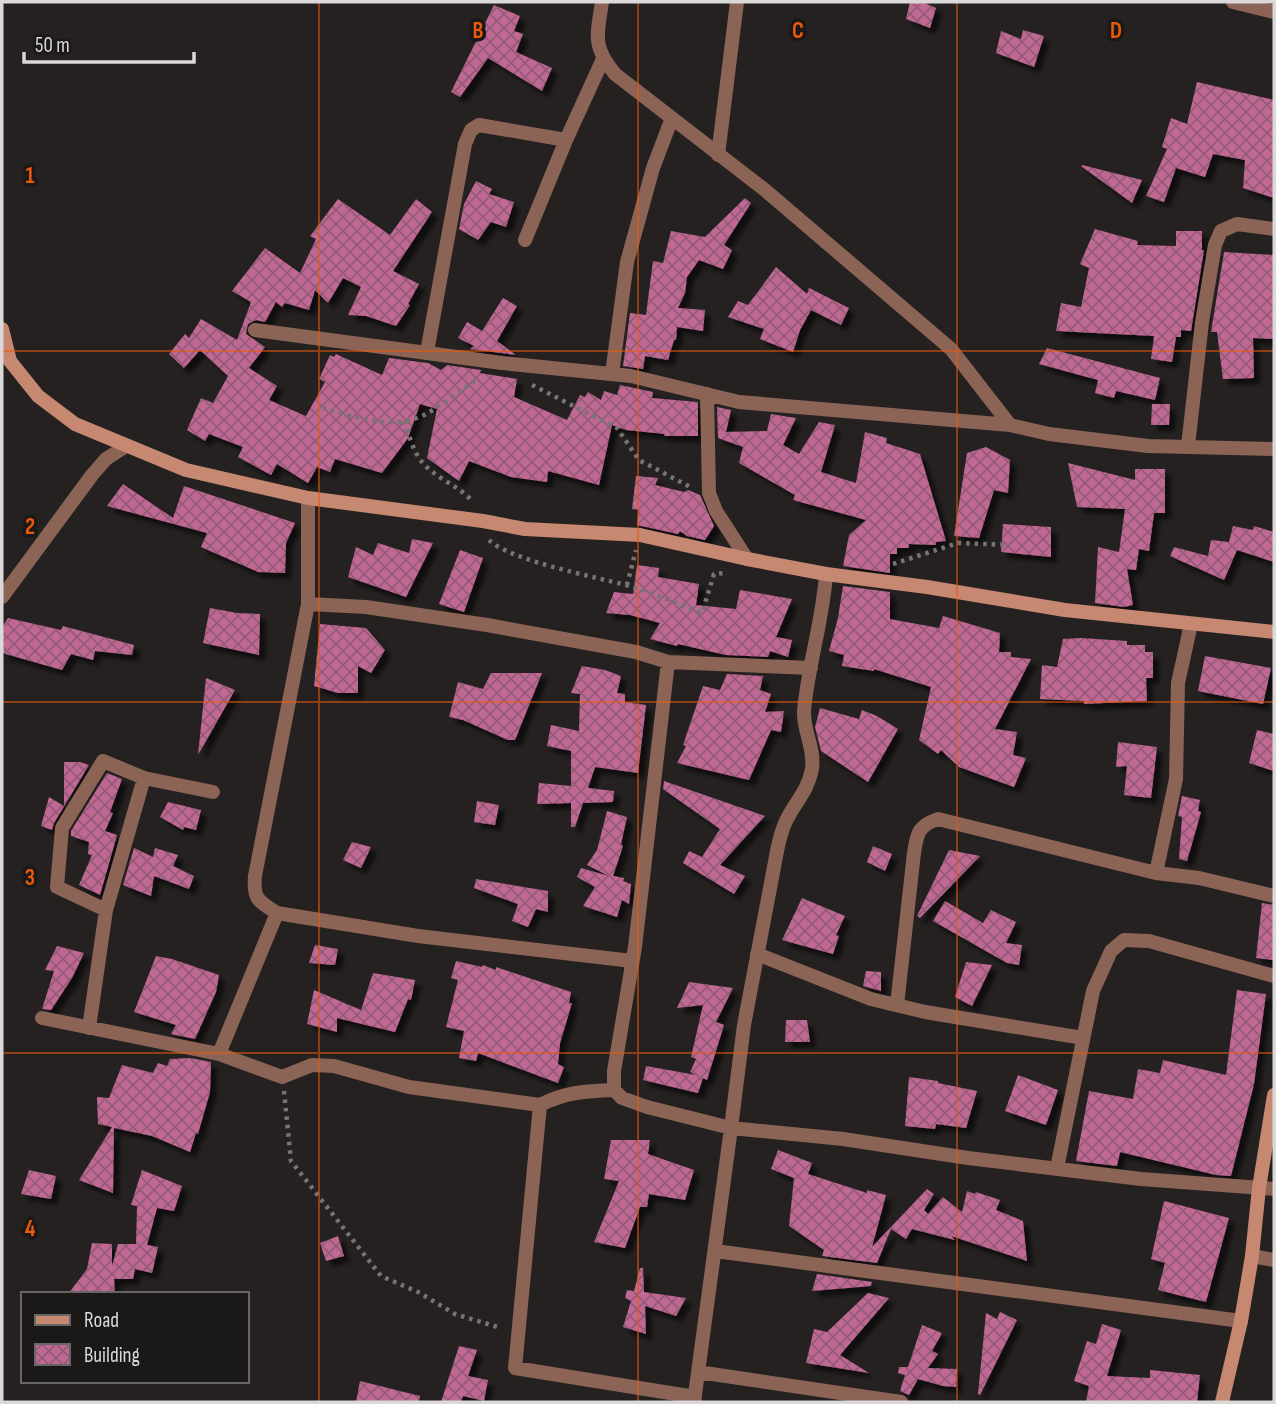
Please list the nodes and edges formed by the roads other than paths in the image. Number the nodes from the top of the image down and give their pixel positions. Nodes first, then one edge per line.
1 (602, 2) edge
2 (737, 2) edge
3 (1233, 2) edge
4 (1273, 9) edge
5 (603, 60) junction
6 (671, 118) junction
7 (566, 141) junction
8 (719, 155) junction
9 (1274, 229) edge
10 (525, 240) dead end
11 (2, 328) edge
12 (256, 330) dead end
13 (427, 352) junction
14 (612, 374) junction
15 (707, 394) junction
16 (1010, 425) junction
17 (126, 446) junction
18 (1188, 446) junction
19 (1274, 449) edge
20 (308, 498) junction
21 (747, 559) junction
22 (826, 574) junction
23 (2, 597) edge
24 (308, 604) junction
25 (1191, 624) junction
26 (1274, 632) edge
27 (668, 662) junction
28 (811, 668) junction
29 (144, 778) junction
30 (213, 792) dead end
31 (1156, 873) junction
32 (1274, 896) edge
33 (106, 910) junction
34 (277, 913) junction
35 (757, 954) junction
36 (632, 961) junction
37 (1274, 976) edge
38 (897, 1005) junction
39 (42, 1018) dead end
40 (89, 1028) junction
41 (1083, 1038) junction
42 (219, 1054) junction
43 (614, 1090) junction
44 (1274, 1095) edge
45 (540, 1105) junction
46 (731, 1128) junction
47 (1057, 1168) junction
48 (1259, 1188) junction
49 (1274, 1189) edge
50 (715, 1251) junction
51 (1252, 1256) junction
52 (1274, 1260) edge
53 (1241, 1321) junction
54 (698, 1372) junction
55 (694, 1400) edge
56 (901, 1402) edge
57 (1222, 1402) edge

1 - 5 street
2 - 8 street
3 - 4 street
5 - 6 street
5 - 7 street
6 - 8 street
6 - 14 street
7 - 10 street
7 - 13 street
8 - 16 street
9 - 18 street
11 - 17 street
12 - 13 street
13 - 14 street
14 - 15 street
15 - 16 street
15 - 21 street
16 - 18 street
17 - 20 street
17 - 23 street
18 - 19 street
20 - 21 street
20 - 24 street
21 - 22 street
22 - 25 street
22 - 28 street
24 - 27 street
24 - 34 street
25 - 26 street
25 - 31 street
27 - 28 street
27 - 36 street
28 - 35 street
29 - 30 street
29 - 33 street
29 - 33 street
31 - 32 street
31 - 38 street
33 - 40 street
34 - 36 street
34 - 42 street
35 - 38 street
35 - 46 street
36 - 43 street
37 - 41 street
38 - 41 street
39 - 40 street
40 - 42 street
41 - 47 street
42 - 45 street
43 - 45 street
43 - 46 street
44 - 48 street
45 - 55 street
46 - 47 street
46 - 50 street
47 - 48 street
48 - 49 street
48 - 51 street
50 - 53 street
50 - 54 street
51 - 52 street
51 - 53 street
53 - 57 street
54 - 55 street
54 - 56 street

